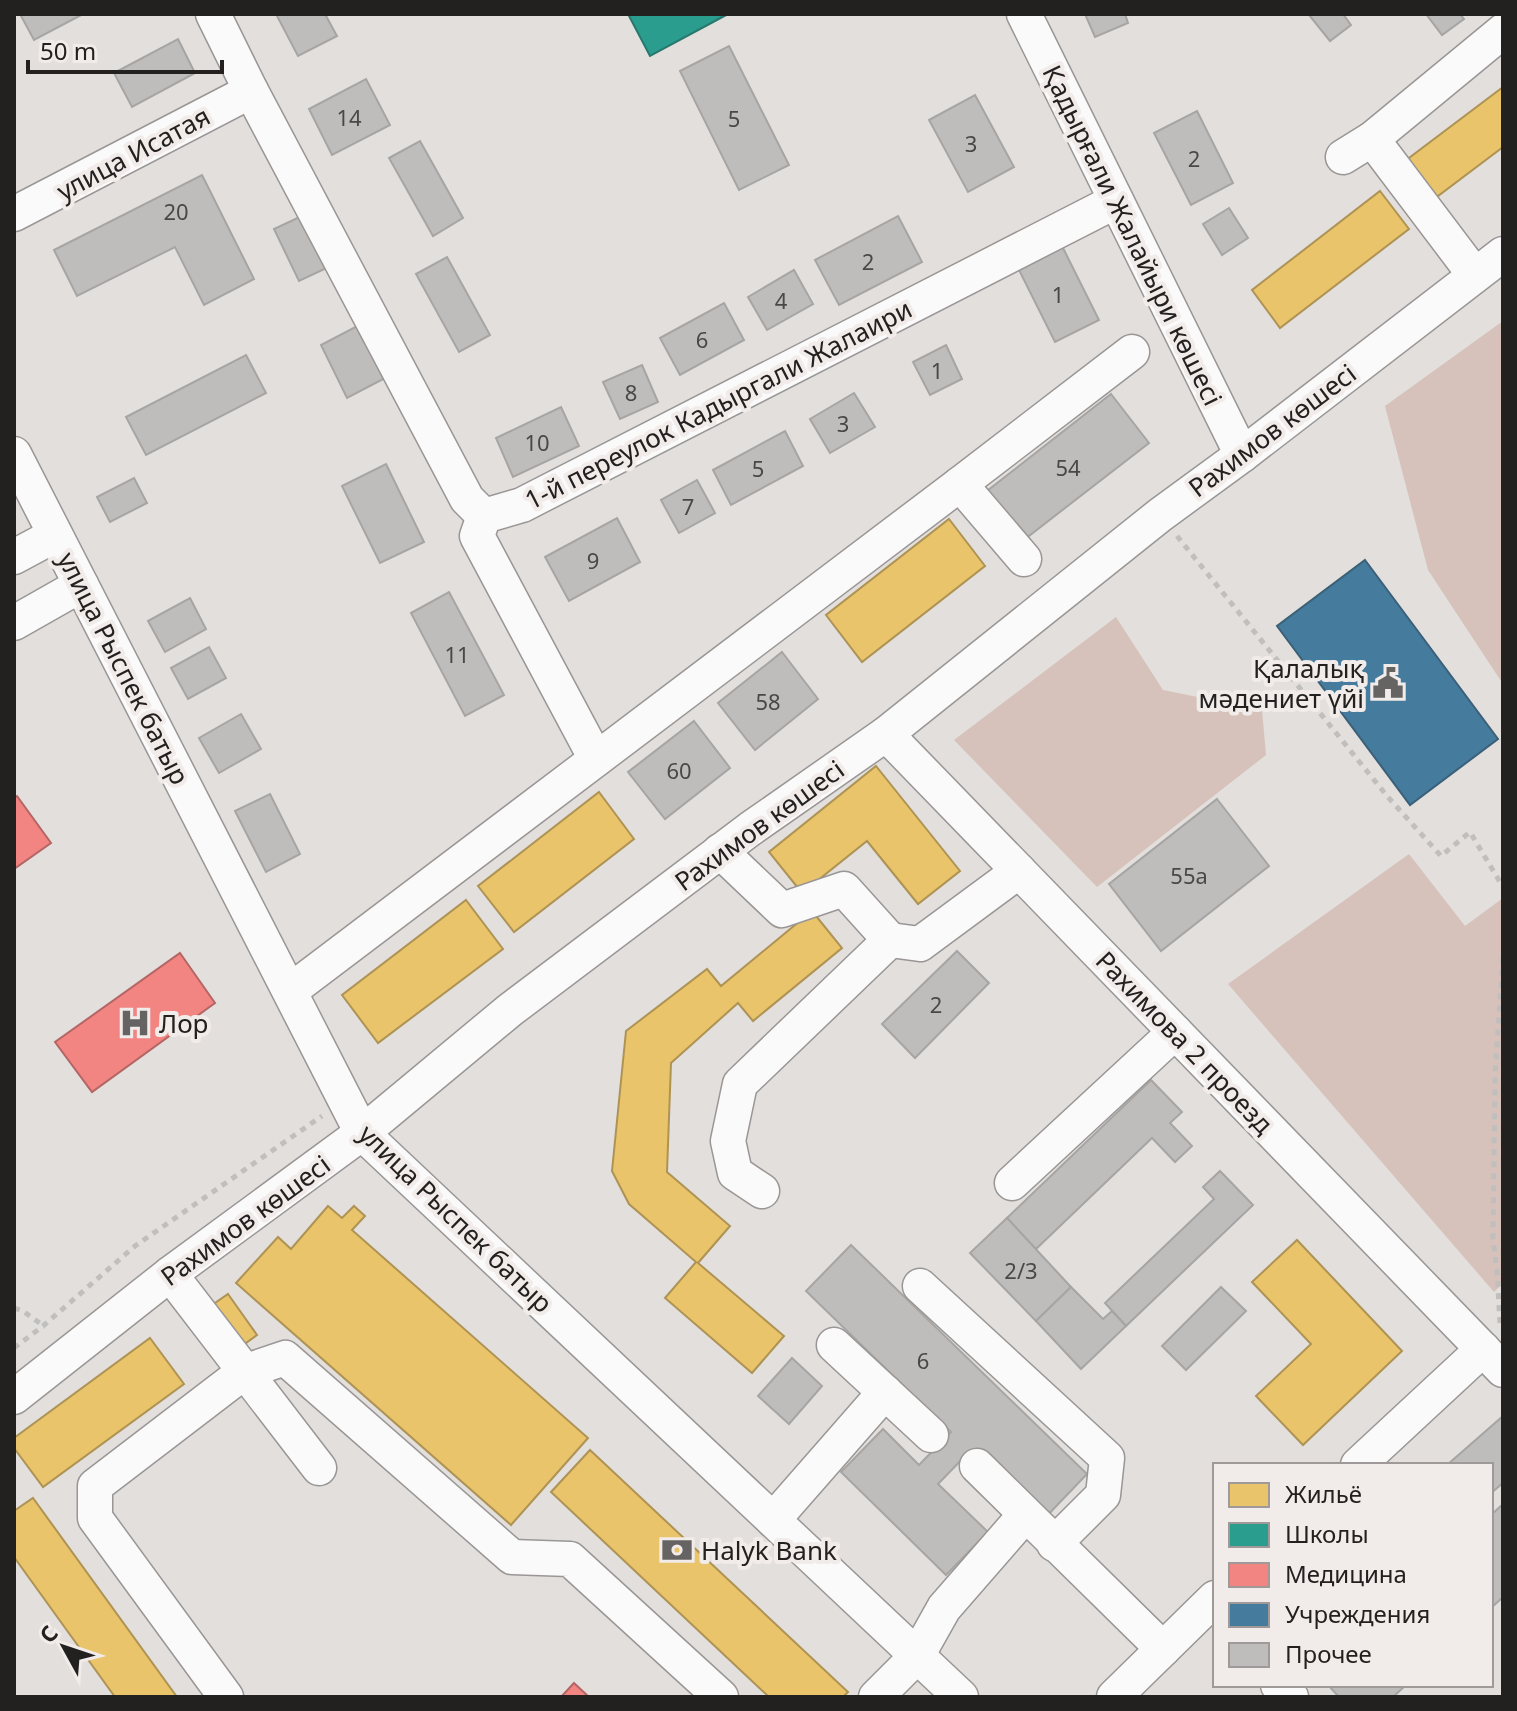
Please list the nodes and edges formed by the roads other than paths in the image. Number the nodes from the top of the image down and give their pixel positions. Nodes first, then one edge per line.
1 (213, 14) edge
2 (1024, 14) edge
3 (1503, 31) edge
4 (251, 91) junction
5 (1372, 139) junction
6 (1343, 157) dead end
7 (1116, 201) junction
8 (14, 214) edge
9 (1503, 254) edge
10 (1474, 274) junction
11 (1132, 352) dead end
12 (14, 454) edge
13 (1242, 455) junction
14 (960, 484) junction
15 (484, 516) junction
16 (55, 535) junction
17 (14, 557) edge
18 (1024, 559) dead end
19 (81, 585) junction
20 (14, 623) edge
21 (886, 734) junction
22 (596, 759) junction
23 (720, 851) junction
24 (1019, 871) junction
25 (890, 940) junction
26 (290, 991) junction
27 (1175, 1032) junction
28 (362, 1133) junction
29 (1012, 1183) dead end
30 (762, 1191) dead end
31 (170, 1274) junction
32 (920, 1286) dead end
33 (834, 1345) dead end
34 (1495, 1351) edge
35 (244, 1372) junction
36 (885, 1392) junction
37 (14, 1397) edge
38 (931, 1435) dead end
39 (1360, 1463) edge
40 (977, 1466) dead end
41 (319, 1468) dead end
42 (1025, 1515) junction
43 (773, 1520) junction
44 (1054, 1544) junction
45 (1210, 1612) edge
46 (1163, 1649) junction
47 (917, 1656) junction
48 (701, 1690) edge
49 (226, 1697) edge
50 (876, 1697) edge
51 (961, 1697) edge
52 (1114, 1697) edge

1 - 4 street
2 - 7 street, Қадырғали Жалайыри көшесі
3 - 5 street
4 - 8 street, улица Исатая
4 - 15 street
5 - 6 street
5 - 10 street
7 - 13 street, Қадырғали Жалайыри көшесі
7 - 15 street, 1-й переулок Кадыргали Жалаири
9 - 10 street, Рахимов көшесі
10 - 13 street, Рахимов көшесі
11 - 14 street
12 - 16 street, улица Рыспек батыр
13 - 21 street, Рахимов көшесі
14 - 18 street
14 - 22 street
15 - 22 street
16 - 17 street
16 - 19 street, улица Рыспек батыр
19 - 20 street
19 - 26 street, улица Рыспек батыр
21 - 23 street, Рахимов көшесі
21 - 24 street, Рахимова 2 проезд
22 - 26 street
23 - 25 street
23 - 28 street, Рахимов көшесі
24 - 25 street
24 - 27 street, Рахимова 2 проезд
25 - 30 street
26 - 28 street, улица Рыспек батыр
27 - 29 street
27 - 34 street, Рахимова 2 проезд
28 - 31 street, Рахимов көшесі
28 - 43 street, улица Рыспек батыр
31 - 35 street
31 - 37 street, Рахимов көшесі
32 - 44 street
33 - 36 street
34 - 39 street
35 - 41 street
35 - 48 street
35 - 49 street
36 - 38 street
36 - 43 street
40 - 42 street
42 - 44 street
42 - 47 street
43 - 47 street, улица Рыспек батыр
44 - 46 street
45 - 46 street
46 - 52 street
47 - 50 street
47 - 51 street, улица Рыспек батыр

